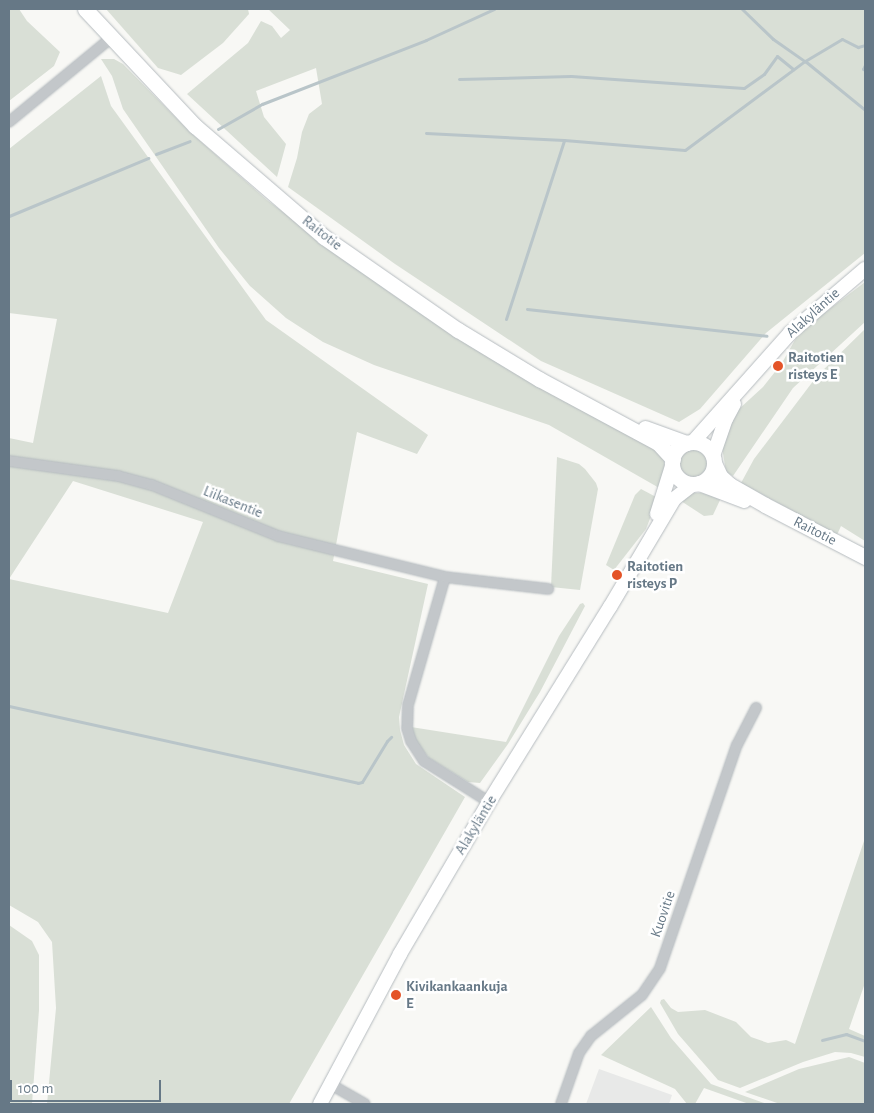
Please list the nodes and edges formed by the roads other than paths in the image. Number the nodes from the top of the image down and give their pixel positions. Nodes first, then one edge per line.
1 (85, 9) edge
2 (111, 38) junction
3 (9, 122) edge
4 (865, 269) edge
5 (744, 384) junction
6 (596, 410) junction
7 (690, 443) junction
8 (714, 460) junction
9 (9, 461) edge
10 (672, 462) junction
11 (696, 484) junction
12 (765, 506) junction
13 (642, 552) junction
14 (865, 557) edge
15 (446, 577) junction
16 (548, 589) dead end
17 (756, 708) dead end
18 (489, 802) junction
19 (330, 1084) junction
20 (320, 1104) edge
21 (366, 1104) edge
22 (560, 1104) edge

1 - 2 main road, Raitotie
2 - 3 street
2 - 6 main road, Raitotie
4 - 5 main road, Alakyläntie
5 - 7 main road, Alakyläntie
5 - 8 main road, Alakyläntie
6 - 7 main road, Raitotie
6 - 10 main road, Raitotie
7 - 8 main road
7 - 10 main road
8 - 11 main road
8 - 12 main road, Raitotie
9 - 15 street, Liikasentie
10 - 11 main road
10 - 13 main road, Alakyläntie
11 - 12 main road, Raitotie
11 - 13 main road, Alakyläntie
12 - 14 main road, Raitotie
13 - 18 main road, Alakyläntie
15 - 16 street, Liikasentie
15 - 18 street
17 - 22 street, Kuovitie
18 - 19 main road, Alakyläntie
19 - 20 main road, Alakyläntie
19 - 21 street

